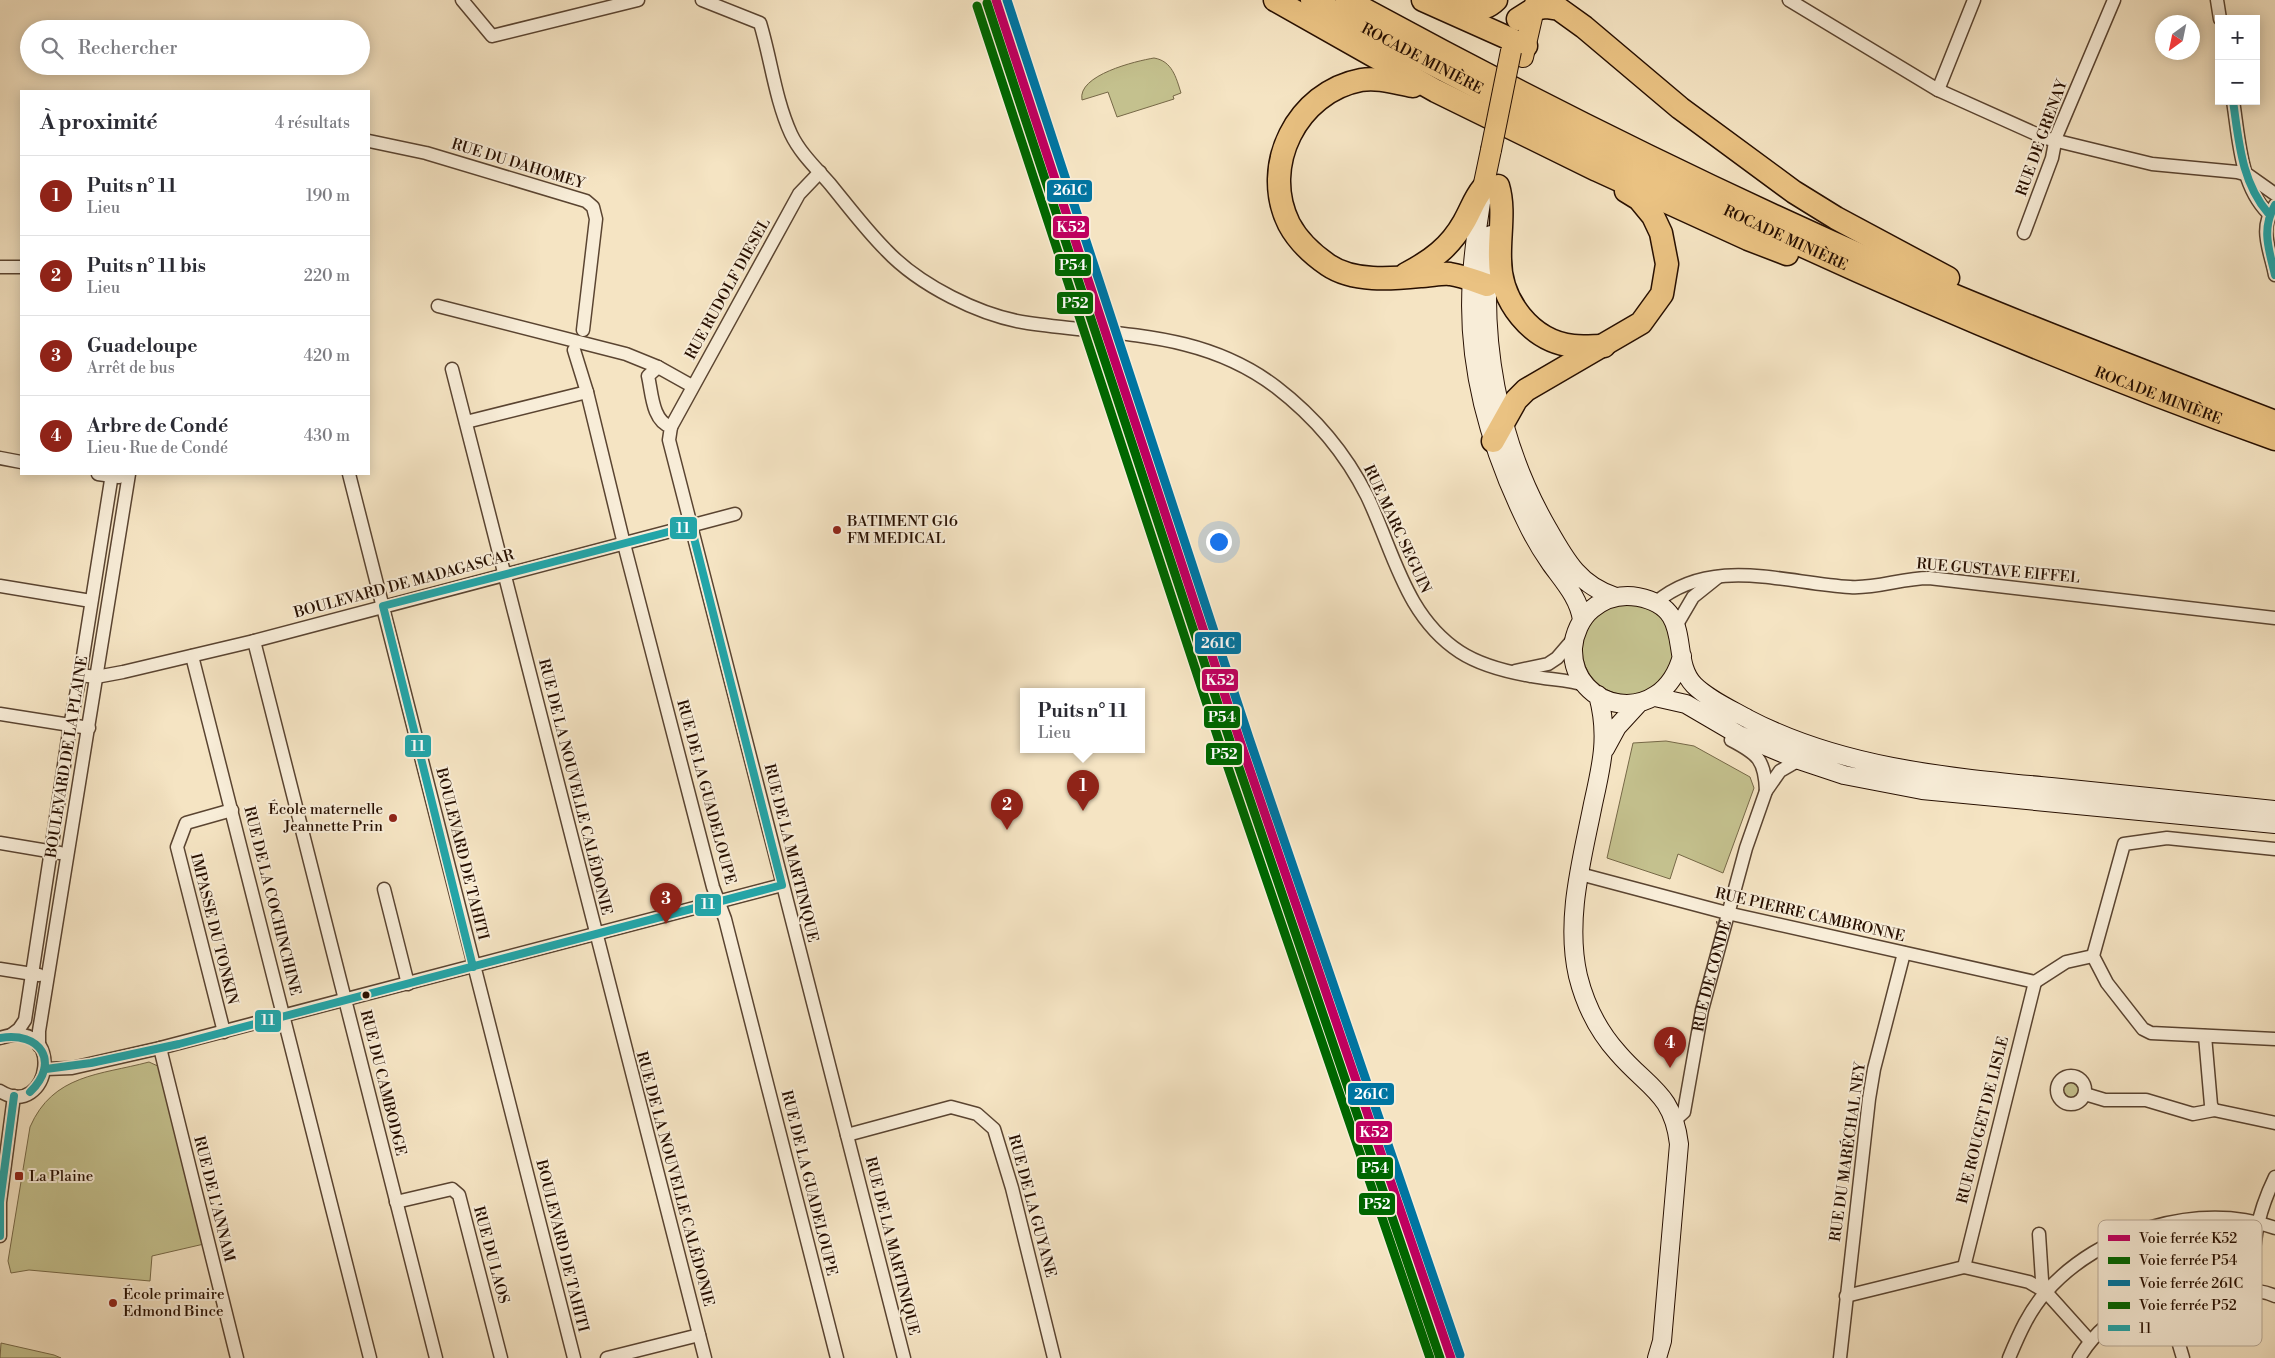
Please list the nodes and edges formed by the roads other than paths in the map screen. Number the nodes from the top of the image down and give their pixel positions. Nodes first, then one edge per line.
1 (462, 0) edge
2 (638, 0) edge
3 (702, 0) edge
4 (1275, 0) edge
5 (1312, 0) edge
6 (1347, 0) edge
7 (1496, 0) edge
8 (1568, 0) edge
9 (1788, 0) edge
10 (1974, 0) edge
11 (2114, 0) edge
12 (2217, 0) edge
13 (1430, 3) edge
14 (2219, 15) edge
15 (1584, 27) junction
16 (1523, 28) edge
17 (1938, 90) junction
18 (1436, 91) junction
19 (2234, 105) edge
20 (370, 141) edge
21 (2055, 142) junction
22 (1597, 170) junction
23 (820, 172) junction
24 (2248, 174) junction
25 (1490, 187) junction
26 (2275, 194) edge
27 (2272, 209) edge
28 (2024, 233) dead end
29 (0, 267) edge
30 (20, 267) edge
31 (2275, 275) edge
32 (1396, 278) junction
33 (1479, 283) junction
34 (438, 306) dead end
35 (1976, 322) junction
36 (2020, 322) junction
37 (583, 330) dead end
38 (1605, 346) junction
39 (574, 350) dead end
40 (658, 367) junction
41 (452, 369) dead end
42 (692, 386) junction
43 (587, 392) junction
44 (1504, 420) junction
45 (466, 422) junction
46 (2275, 422) edge
47 (671, 427) junction
48 (2275, 439) edge
49 (1493, 440) junction
50 (0, 458) edge
51 (20, 462) edge
52 (112, 475) edge
53 (349, 475) edge
54 (129, 476) edge
55 (735, 514) dead end
56 (691, 526) junction
57 (624, 544) junction
58 (505, 574) junction
59 (1718, 577) junction
60 (0, 586) edge
61 (1616, 597) junction
62 (92, 601) junction
63 (1655, 603) junction
64 (383, 606) junction
65 (2275, 618) edge
66 (1582, 620) junction
67 (1676, 626) junction
68 (1575, 637) junction
69 (254, 641) junction
70 (192, 656) junction
71 (1682, 656) junction
72 (1515, 671) junction
73 (80, 675) junction
74 (96, 677) junction
75 (1593, 691) junction
76 (1656, 697) junction
77 (1639, 703) junction
78 (0, 714) edge
79 (1708, 717) junction
80 (70, 726) junction
81 (89, 728) junction
82 (1605, 750) junction
83 (1799, 760) junction
84 (61, 789) junction
85 (80, 791) junction
86 (1766, 791) junction
87 (232, 810) junction
88 (2275, 810) edge
89 (2275, 824) edge
90 (0, 843) edge
91 (2275, 849) edge
92 (52, 852) junction
93 (67, 855) junction
94 (1580, 874) junction
95 (782, 886) junction
96 (384, 889) dead end
97 (720, 903) junction
98 (1726, 913) junction
99 (42, 915) junction
100 (58, 917) junction
101 (595, 934) junction
102 (1904, 953) junction
103 (2093, 956) junction
104 (473, 967) junction
105 (0, 969) edge
106 (32, 974) junction
107 (48, 977) junction
108 (2035, 982) junction
109 (408, 984) junction
110 (346, 1000) junction
111 (285, 1016) junction
112 (224, 1032) junction
113 (6, 1036) edge
114 (2205, 1036) junction
115 (2275, 1039) edge
116 (39, 1046) junction
117 (160, 1048) junction
118 (46, 1069) junction
119 (0, 1091) edge
120 (2085, 1094) dead end
121 (14, 1096) junction
122 (2214, 1110) junction
123 (1675, 1120) junction
124 (2275, 1123) edge
125 (847, 1136) junction
126 (2275, 1177) edge
127 (396, 1202) junction
128 (2205, 1220) edge
129 (2240, 1220) edge
130 (2258, 1220) edge
131 (2262, 1224) edge
132 (2275, 1228) edge
133 (2039, 1234) dead end
134 (0, 1236) edge
135 (2098, 1251) edge
136 (1964, 1267) junction
137 (2046, 1292) junction
138 (2262, 1292) edge
139 (1846, 1296) junction
140 (2275, 1296) edge
141 (2098, 1332) edge
142 (699, 1335) junction
143 (2090, 1340) junction
144 (2179, 1346) edge
145 (1663, 1349) edge
146 (237, 1358) edge
147 (370, 1358) edge
148 (436, 1358) edge
149 (501, 1358) edge
150 (574, 1358) edge
151 (607, 1358) edge
152 (705, 1358) edge
153 (837, 1358) edge
154 (904, 1358) edge
155 (1054, 1358) edge
156 (1657, 1358) edge
157 (1840, 1358) edge
158 (2009, 1358) edge
159 (2079, 1358) edge
160 (2183, 1358) edge

1 - 2 street
3 - 23 street, RUE MARC SEGUIN
4 - 18 highway
5 - 35 highway, ROCADE MINIÈRE
6 - 36 highway, ROCADE MINIÈRE
7 - 13 highway
8 - 15 highway
9 - 17 street
10 - 17 street
11 - 21 street, RUE DE GRENAY
12 - 14 street
13 - 16 highway
15 - 16 highway
15 - 36 highway
16 - 25 highway, bridge
17 - 21 street
18 - 22 highway
18 - 32 highway
19 - 24 street
20 - 37 street, RUE DU DAHOMEY
21 - 24 street
21 - 28 street, RUE DE GRENAY
22 - 35 highway
22 - 38 highway
23 - 42 street, RUE RUDOLF DIESEL
23 - 72 street, RUE MARC SEGUIN
24 - 26 street
24 - 27 street
25 - 32 highway
25 - 33 main road
25 - 38 highway
27 - 31 street
29 - 30 street
32 - 33 highway
33 - 44 main road
33 - 49 main road
34 - 40 street
35 - 48 highway, ROCADE MINIÈRE
36 - 46 highway, ROCADE MINIÈRE
38 - 44 highway
39 - 43 street, RUE DE LA GUADELOUPE
40 - 42 street
40 - 47 street
41 - 45 street, RUE DE LA NOUVELLE CALÉDONIE
42 - 47 street, RUE RUDOLF DIESEL
43 - 45 street
43 - 57 street, RUE DE LA GUADELOUPE
44 - 49 highway
44 - 61 main road
45 - 58 street, RUE DE LA NOUVELLE CALÉDONIE
47 - 56 street, RUE DE LA MARTINIQUE
49 - 66 main road
50 - 51 street
52 - 54 street
52 - 62 street, BOULEVARD DE LA PLAINE
53 - 64 street, BOULEVARD DE TAHITI
54 - 74 street, BOULEVARD DE LA PLAINE
55 - 56 street, BOULEVARD DE MADAGASCAR
56 - 57 street, BOULEVARD DE MADAGASCAR
56 - 95 street, RUE DE LA MARTINIQUE
57 - 58 street, BOULEVARD DE MADAGASCAR
57 - 97 street, RUE DE LA GUADELOUPE
58 - 64 street, BOULEVARD DE MADAGASCAR
58 - 101 street, RUE DE LA NOUVELLE CALÉDONIE
59 - 63 street, RUE GUSTAVE EIFFEL
59 - 65 street, RUE GUSTAVE EIFFEL
59 - 67 street
60 - 62 street
61 - 63 main road
61 - 66 main road
62 - 73 street, BOULEVARD DE LA PLAINE
63 - 67 main road
64 - 69 street, BOULEVARD DE MADAGASCAR
64 - 104 street, BOULEVARD DE TAHITI
66 - 68 main road
67 - 71 main road
68 - 72 street, RUE MARC SEGUIN
68 - 75 main road
69 - 70 street, BOULEVARD DE MADAGASCAR
69 - 110 street, RUE DU CAMBODGE
70 - 74 street, BOULEVARD DE MADAGASCAR
70 - 87 street, RUE DE LA COCHINCHINE
71 - 76 main road
71 - 88 main road
72 - 75 street, RUE MARC SEGUIN
73 - 74 street, BOULEVARD DE MADAGASCAR
73 - 80 street, BOULEVARD DE LA PLAINE
74 - 81 street, BOULEVARD DE LA PLAINE
75 - 77 main road
75 - 82 main road
76 - 77 main road
76 - 79 main road
77 - 82 main road
78 - 80 street
79 - 83 main road
79 - 86 street, RUE DE CONDÉ
80 - 81 street
80 - 84 street, BOULEVARD DE LA PLAINE
81 - 85 street, BOULEVARD DE LA PLAINE
82 - 94 main road
83 - 86 street, RUE DE CONDÉ
83 - 89 main road
84 - 85 street
84 - 92 street, BOULEVARD DE LA PLAINE
85 - 93 street, BOULEVARD DE LA PLAINE
86 - 98 street, RUE DE CONDÉ
87 - 111 street, RUE DE LA COCHINCHINE
87 - 112 street, IMPASSE DU TONKIN
90 - 92 street
91 - 103 street
92 - 93 street
92 - 99 street, BOULEVARD DE LA PLAINE
93 - 100 street, BOULEVARD DE LA PLAINE
94 - 98 street, RUE PIERRE CAMBRONNE
94 - 123 main road
95 - 97 street
95 - 125 street, RUE DE LA MARTINIQUE
96 - 109 street
97 - 101 street
97 - 153 street, RUE DE LA GUADELOUPE
98 - 102 street, RUE PIERRE CAMBRONNE
98 - 123 street, RUE DE CONDÉ
99 - 100 street
99 - 106 street, BOULEVARD DE LA PLAINE
100 - 107 street, BOULEVARD DE LA PLAINE
101 - 104 street
101 - 142 street, RUE DE LA NOUVELLE CALÉDONIE
102 - 108 street, RUE PIERRE CAMBRONNE
102 - 139 street, RUE DU MARÉCHAL NEY
103 - 108 street
103 - 114 street
104 - 109 street
104 - 150 street, BOULEVARD DE TAHITI
105 - 106 street
106 - 107 street
106 - 113 street, BOULEVARD DE LA PLAINE
107 - 116 street, BOULEVARD DE LA PLAINE
108 - 136 street, RUE ROUGET DE LISLE
109 - 110 street
110 - 111 street
110 - 127 street, RUE DU CAMBODGE
111 - 112 street
111 - 147 street, RUE DE LA COCHINCHINE
112 - 117 street
113 - 116 street
114 - 115 street
114 - 122 street
116 - 118 street
117 - 118 street
117 - 146 street, RUE DE L'ANNAM
118 - 121 street
119 - 121 street
120 - 122 street
121 - 134 street
122 - 124 street
123 - 145 main road
125 - 154 street, RUE DE LA MARTINIQUE
125 - 155 street, RUE DE LA GUYANE
126 - 130 street
127 - 148 street, RUE DU CAMBODGE
127 - 149 street, RUE DU LAOS
128 - 129 street
131 - 132 street
133 - 137 street
135 - 137 street
136 - 137 street
136 - 139 street
137 - 143 street
137 - 158 street
138 - 140 street
139 - 157 street, RUE DU MARÉCHAL NEY
141 - 143 street
142 - 151 street
142 - 152 street, RUE DE LA NOUVELLE CALÉDONIE
143 - 159 street
144 - 160 street
145 - 156 main road

